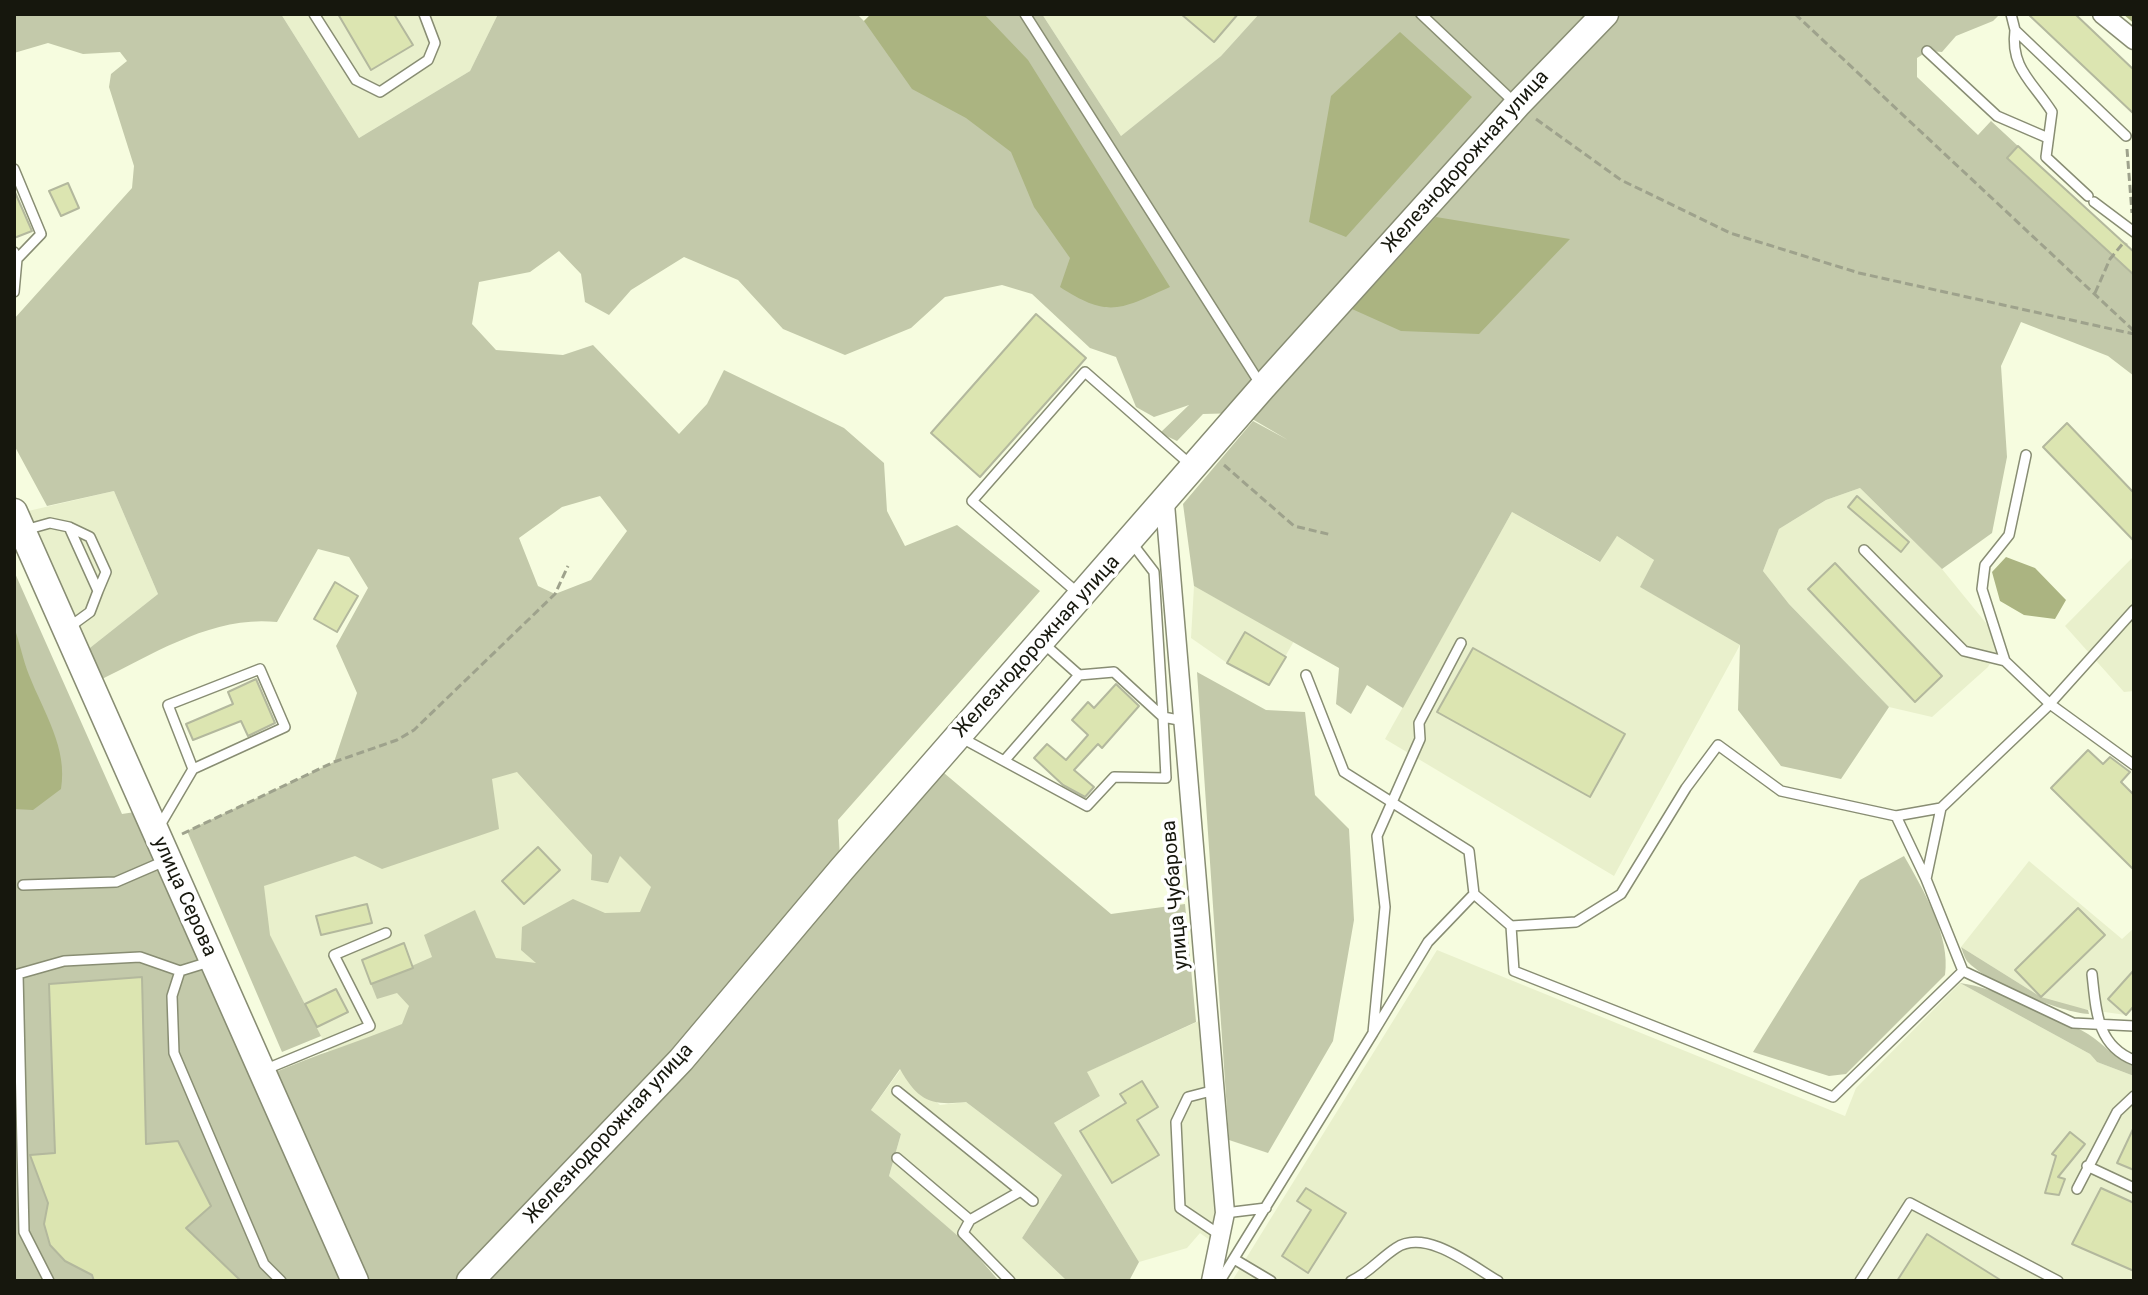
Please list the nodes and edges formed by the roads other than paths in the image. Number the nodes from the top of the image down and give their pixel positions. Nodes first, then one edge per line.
1 (314, 14) edge
2 (424, 14) edge
3 (1025, 14) edge
4 (1421, 14) edge
5 (1605, 14) edge
6 (2011, 14) edge
7 (2102, 14) edge
8 (2015, 30) junction
9 (2134, 40) edge
10 (1927, 51) dead end
11 (1517, 105) junction
12 (2126, 136) road end
13 (2048, 138) junction
14 (14, 169) edge
15 (2134, 231) edge
16 (16, 256) edge
17 (14, 292) edge
18 (1262, 388) junction
19 (2026, 455) dead end
20 (1202, 460) junction
21 (1165, 504) junction
22 (18, 521) edge
23 (69, 527) junction
24 (1131, 542) junction
25 (1864, 550) dead end
26 (98, 591) junction
27 (1082, 597) junction
28 (2134, 610) edge
29 (65, 630) junction
30 (1042, 642) junction
31 (1461, 643) dead end
32 (2005, 661) junction
33 (1079, 675) junction
34 (1306, 675) dead end
35 (2050, 704) junction
36 (1163, 717) junction
37 (1184, 721) junction
38 (957, 736) junction
39 (1004, 761) junction
40 (2134, 765) edge
41 (193, 769) junction
42 (1390, 801) junction
43 (1941, 808) junction
44 (1896, 816) junction
45 (161, 846) junction
46 (1926, 879) junction
47 (23, 885) dead end
48 (1474, 894) junction
49 (1511, 926) junction
50 (386, 933) dead end
51 (212, 961) junction
52 (180, 971) junction
53 (1963, 971) junction
54 (2092, 974) dead end
55 (2098, 1025) junction
56 (2134, 1026) edge
57 (1373, 1033) junction
58 (2134, 1060) edge
59 (261, 1071) junction
60 (1215, 1090) junction
61 (897, 1091) dead end
62 (2134, 1096) edge
63 (897, 1158) dead end
64 (2087, 1166) junction
65 (2134, 1188) edge
66 (2077, 1189) dead end
67 (1019, 1192) junction
68 (1033, 1201) dead end
69 (1266, 1208) junction
70 (1225, 1213) junction
71 (970, 1220) junction
72 (1220, 1235) junction
73 (1234, 1259) junction
74 (49, 1281) edge
75 (281, 1281) edge
76 (355, 1281) edge
77 (470, 1281) edge
78 (1010, 1281) edge
79 (1211, 1281) edge
80 (1220, 1281) edge
81 (1271, 1281) edge
82 (1351, 1281) edge
83 (1498, 1281) edge
84 (1860, 1281) edge
85 (2058, 1281) edge

1 - 2 lane
3 - 18 lane
4 - 11 lane
5 - 11 street, Железнодорожная улица
6 - 8 lane
7 - 9 street
8 - 12 lane
8 - 13 lane
10 - 13 lane
11 - 18 street, Железнодорожная улица
13 - 15 lane
14 - 16 lane
16 - 17 lane
18 - 20 street, Железнодорожная улица
19 - 32 lane
20 - 21 street, Железнодорожная улица
20 - 27 lane
21 - 24 street, Железнодорожная улица
21 - 37 street, улица Чубарова
22 - 23 lane
22 - 29 street, улица Серова
23 - 26 lane
23 - 26 lane
24 - 27 street, Железнодорожная улица
24 - 36 lane
25 - 32 lane
26 - 29 lane
27 - 30 street, Железнодорожная улица
28 - 35 lane
29 - 45 street, улица Серова
30 - 33 lane
30 - 38 street, Железнодорожная улица
31 - 42 lane
32 - 35 lane
33 - 36 lane
33 - 39 lane
34 - 42 lane
35 - 40 lane
35 - 43 lane
36 - 37 lane
36 - 39 lane
37 - 60 street, улица Чубарова
38 - 39 lane
38 - 77 street, Железнодорожная улица
41 - 41 lane
41 - 45 lane
42 - 48 lane
42 - 57 lane
43 - 44 lane
43 - 46 lane
44 - 46 lane
44 - 49 lane
45 - 47 lane
45 - 51 street, улица Серова
46 - 53 lane
48 - 49 lane
48 - 57 lane
49 - 53 lane
50 - 59 lane
51 - 52 lane
51 - 59 street, улица Серова
52 - 74 lane
52 - 75 lane
53 - 55 lane
54 - 55 lane
55 - 56 lane
55 - 58 lane
57 - 69 lane
59 - 76 street, улица Серова
60 - 70 street, улица Чубарова
60 - 72 lane
61 - 67 lane
62 - 64 lane
63 - 71 lane
64 - 65 lane
64 - 66 lane
67 - 68 lane
67 - 71 lane
69 - 70 lane
69 - 73 lane
70 - 72 street, улица Чубарова
71 - 78 lane
72 - 79 street, улица Чубарова
73 - 80 lane
73 - 81 lane
82 - 83 lane
84 - 85 lane

